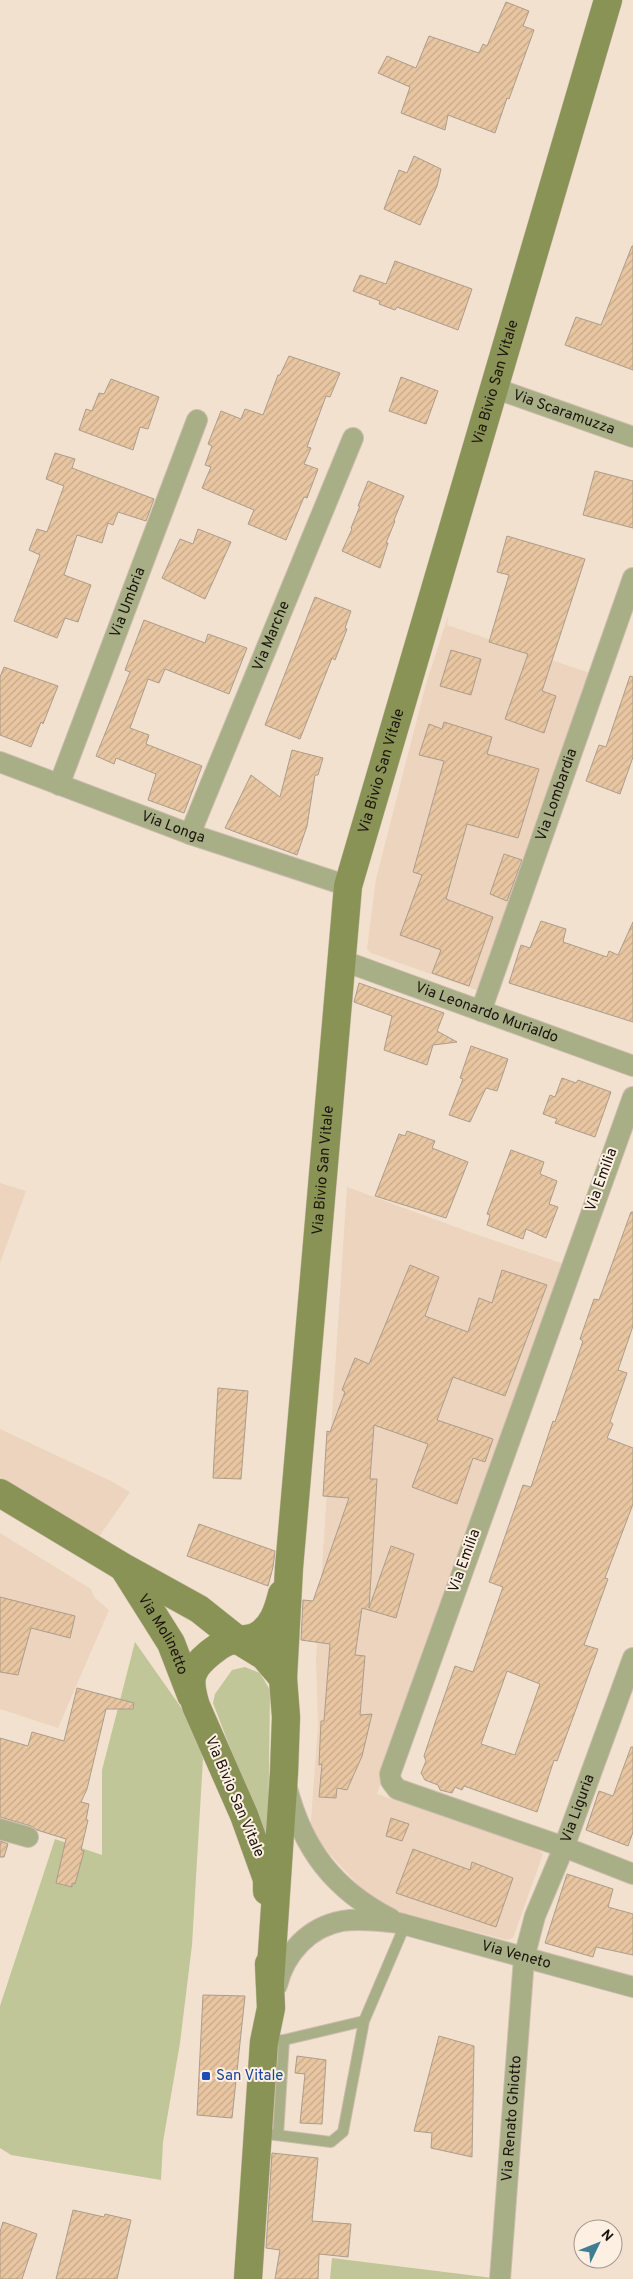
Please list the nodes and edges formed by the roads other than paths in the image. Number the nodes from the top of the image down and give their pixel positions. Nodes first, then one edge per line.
1 (608, 0) edge
2 (494, 388) junction
3 (196, 420) dead end
4 (633, 437) edge
5 (352, 438) dead end
6 (633, 578) edge
7 (0, 762) edge
8 (60, 785) junction
9 (190, 834) junction
10 (348, 886) junction
11 (341, 960) junction
12 (481, 1011) junction
13 (633, 1066) edge
14 (633, 1097) edge
15 (0, 1493) edge
16 (123, 1567) junction
17 (289, 1568) junction
18 (238, 1640) junction
19 (633, 1658) edge
20 (283, 1678) junction
21 (196, 1706) junction
22 (284, 1773) junction
23 (0, 1829) edge
24 (28, 1837) dead end
25 (564, 1847) junction
26 (633, 1874) edge
27 (402, 1924) junction
28 (524, 1958) junction
29 (633, 1987) edge
30 (270, 1995) junction
31 (364, 2021) junction
32 (274, 2041) junction
33 (268, 2134) junction
34 (248, 2279) edge
35 (500, 2279) edge

1 - 2 main road, Via Bivio San Vitale
2 - 4 street, Via Scaramuzza
2 - 10 main road, Via Bivio San Vitale
3 - 8 street, Via Umbria
5 - 9 street, Via Marche
6 - 12 street, Via Lombardia
7 - 8 street, Via Longa
8 - 9 street, Via Longa
9 - 10 street, Via Longa
10 - 11 main road, Via Bivio San Vitale
11 - 12 street, Via Leonardo Murialdo
11 - 17 main road, Via Bivio San Vitale
12 - 13 street, Via Leonardo Murialdo
14 - 25 street, Via Emilia
15 - 16 main road, Via Molinetto
16 - 18 main road, Via Molinetto
16 - 21 main road, Via Molinetto
17 - 18 main road, Via Bivio San Vitale
17 - 20 main road, Via Bivio San Vitale
18 - 20 main road
18 - 21 main road, Via Bivio San Vitale
19 - 25 street, Via Liguria
20 - 22 main road, Via Bivio San Vitale
21 - 30 main road, Via Bivio San Vitale
22 - 27 street, Via Veneto
22 - 30 main road, Via Bivio San Vitale
23 - 24 street
25 - 26 street, Via Emilia
25 - 28 street, Via Liguria
27 - 28 street, Via Veneto
27 - 30 street, Via Veneto
27 - 31 lane
28 - 29 street, Via Veneto
28 - 35 street, Via Renato Ghiotto
30 - 32 main road, Via Bivio San Vitale
31 - 32 lane
31 - 33 lane
32 - 33 main road, Via Bivio San Vitale
33 - 34 main road, Via Bivio San Vitale

